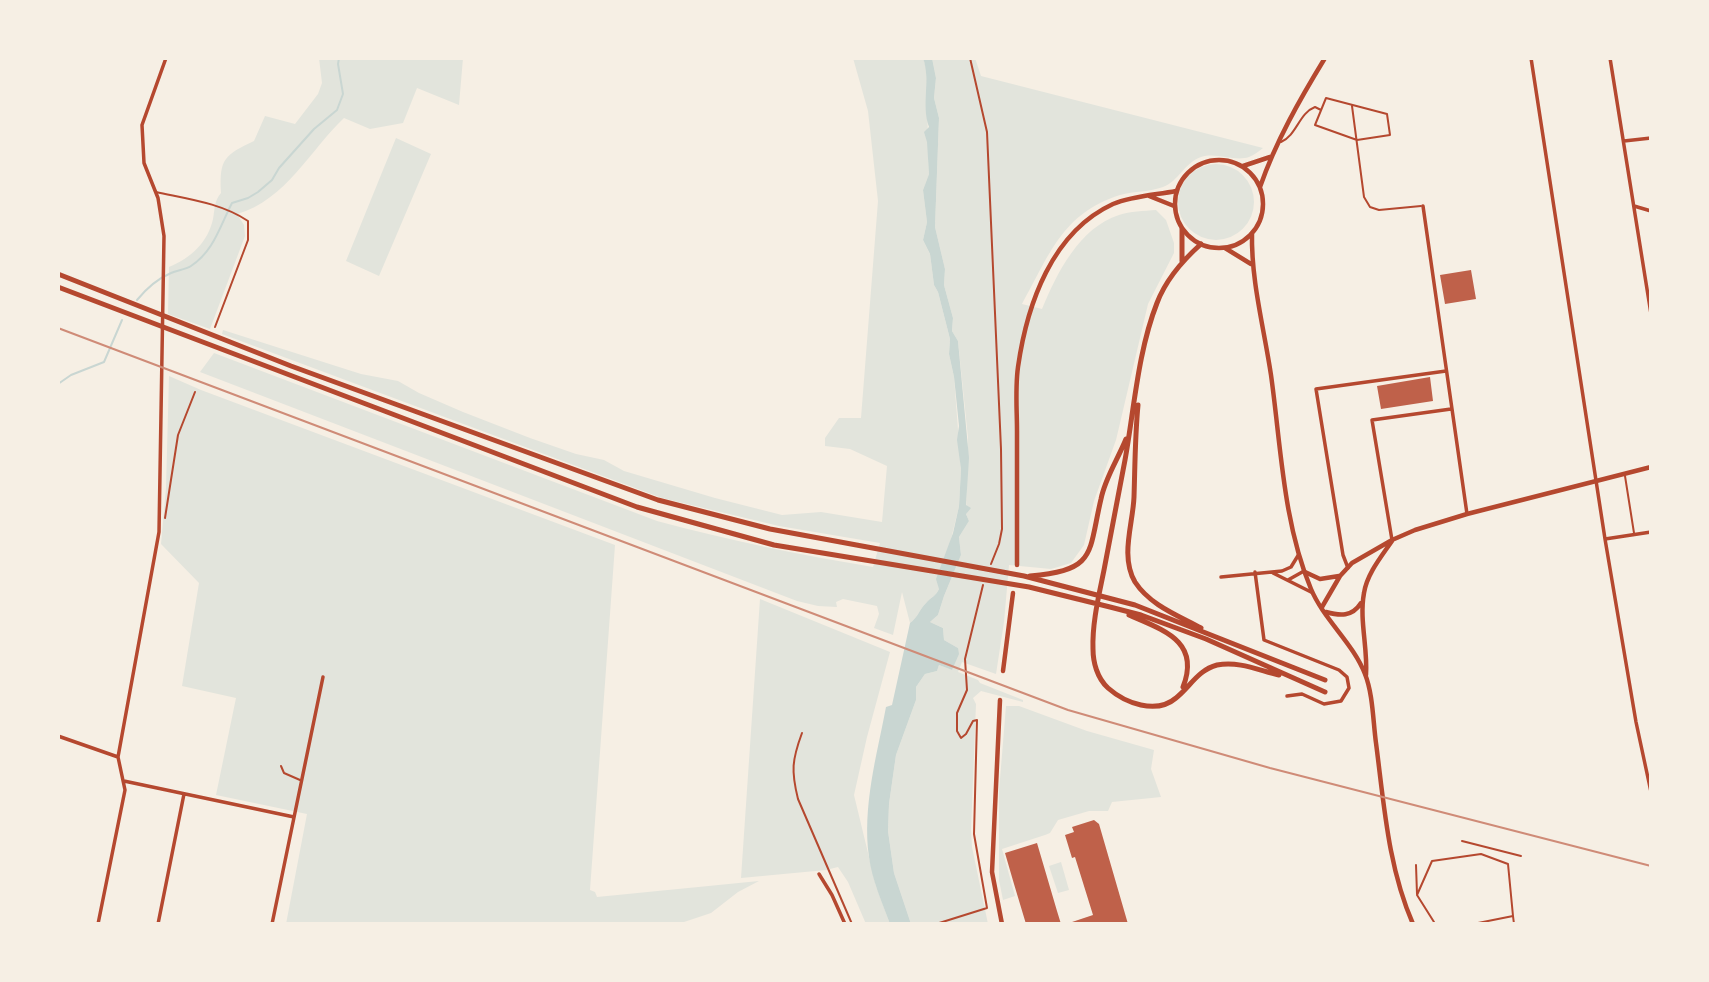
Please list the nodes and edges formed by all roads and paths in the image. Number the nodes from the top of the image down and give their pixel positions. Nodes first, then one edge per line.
1 (166, 58) edge
2 (970, 58) edge
3 (1325, 58) edge
4 (1531, 58) edge
5 (1609, 58) edge
6 (1352, 105) junction
7 (1321, 110) junction
8 (1651, 138) edge
9 (1357, 140) junction
10 (1624, 141) junction
11 (1277, 144) junction
12 (1270, 157) junction
13 (1242, 166) junction
14 (1260, 188) junction
15 (155, 191) junction
16 (1176, 191) junction
17 (1148, 196) junction
18 (1174, 206) junction
19 (1423, 206) joint
20 (1634, 206) junction
21 (1651, 211) edge
22 (1182, 229) junction
23 (1252, 233) junction
24 (1201, 244) junction
25 (1225, 247) junction
26 (1182, 262) junction
27 (1251, 264) junction
28 (58, 274) edge
29 (58, 287) edge
30 (1651, 314) edge
31 (215, 327) dead end
32 (1142, 360) junction
33 (1446, 370) junction
34 (195, 392) dead end
35 (1451, 409) junction
36 (1131, 426) junction
37 (1651, 467) edge
38 (1624, 474) junction
39 (1596, 482) junction
40 (1467, 514) junction
41 (159, 531) junction
42 (1651, 532) edge
43 (1634, 534) junction
44 (1605, 539) junction
45 (1392, 540) junction
46 (1299, 554) junction
47 (1017, 565) dead end
48 (1348, 568) junction
49 (989, 569) dead end
50 (1304, 571) junction
51 (1255, 572) junction
52 (1273, 573) junction
53 (1024, 576) junction
54 (1340, 576) junction
55 (1221, 577) dead end
56 (1286, 580) junction
57 (984, 581) dead end
58 (1013, 593) dead end
59 (1312, 593) junction
60 (1363, 599) junction
61 (1110, 607) junction
62 (1322, 607) junction
63 (1326, 612) junction
64 (1224, 640) junction
65 (1003, 671) dead end
66 (1366, 675) junction
67 (323, 677) dead end
68 (1293, 678) junction
69 (1325, 680) dead end
70 (1182, 690) junction
71 (1325, 692) dead end
72 (1287, 696) dead end
73 (1000, 700) dead end
74 (802, 733) dead end
75 (58, 736) edge
76 (118, 757) junction
77 (281, 766) dead end
78 (301, 780) junction
79 (124, 781) junction
80 (1651, 792) edge
81 (184, 794) junction
82 (294, 817) junction
83 (1462, 841) dead end
84 (1482, 846) junction
85 (1481, 854) junction
86 (1521, 856) dead end
87 (1416, 865) dead end
88 (820, 874) dead end
89 (1418, 895) junction
90 (1514, 916) junction
91 (1434, 923) edge
92 (98, 924) edge
93 (158, 924) edge
94 (272, 924) edge
95 (845, 924) edge
96 (852, 924) edge
97 (936, 924) edge
98 (1002, 924) edge
99 (1413, 924) edge
100 (1473, 924) edge
101 (1514, 924) edge

1 - 15 street
2 - 49 path
3 - 11 street
4 - 39 street
5 - 10 street
6 - 7 lane
6 - 9 lane
6 - 9 lane
7 - 9 lane
7 - 11 lane
8 - 10 street
9 - 19 lane
10 - 20 street
11 - 12 street
12 - 13 street
12 - 14 street
13 - 14 street
13 - 16 street
14 - 23 street
15 - 31 lane
15 - 41 street
16 - 17 street
16 - 18 street
17 - 18 street
17 - 47 street
18 - 22 street
19 - 33 street
20 - 21 street
20 - 30 street
22 - 24 street
22 - 26 highway
23 - 25 street
23 - 27 street
24 - 25 street
24 - 26 highway
25 - 27 street
26 - 32 highway
27 - 46 street
28 - 53 highway
29 - 61 highway
32 - 36 highway
32 - 64 highway
33 - 35 street
33 - 48 street
34 - 41 path
35 - 40 street
35 - 45 street
36 - 53 highway
36 - 70 highway
37 - 38 street
38 - 39 street
38 - 43 lane
39 - 40 street
39 - 44 street
40 - 45 street
41 - 76 street
42 - 43 street
43 - 44 street
44 - 80 street
45 - 48 street
45 - 60 street
46 - 50 street
46 - 52 street
48 - 54 street
50 - 54 street
50 - 56 street
50 - 59 street
51 - 52 street
51 - 55 street
51 - 72 street
52 - 56 street
53 - 64 highway
54 - 62 street
56 - 59 street
57 - 97 path
58 - 65 street
59 - 62 street
60 - 63 street
60 - 66 street
61 - 68 highway
61 - 70 highway
62 - 63 street
63 - 66 street
64 - 69 highway
66 - 99 street
67 - 78 street
68 - 70 highway
68 - 71 highway
73 - 98 street
74 - 96 path
75 - 76 street
76 - 79 street
77 - 78 lane
78 - 82 street
79 - 81 street
79 - 92 street
81 - 82 street
81 - 93 street
82 - 94 street
83 - 84 lane
84 - 85 lane
84 - 86 lane
85 - 89 lane
85 - 90 lane
87 - 89 lane
88 - 95 street
89 - 91 lane
90 - 100 lane
90 - 101 lane

